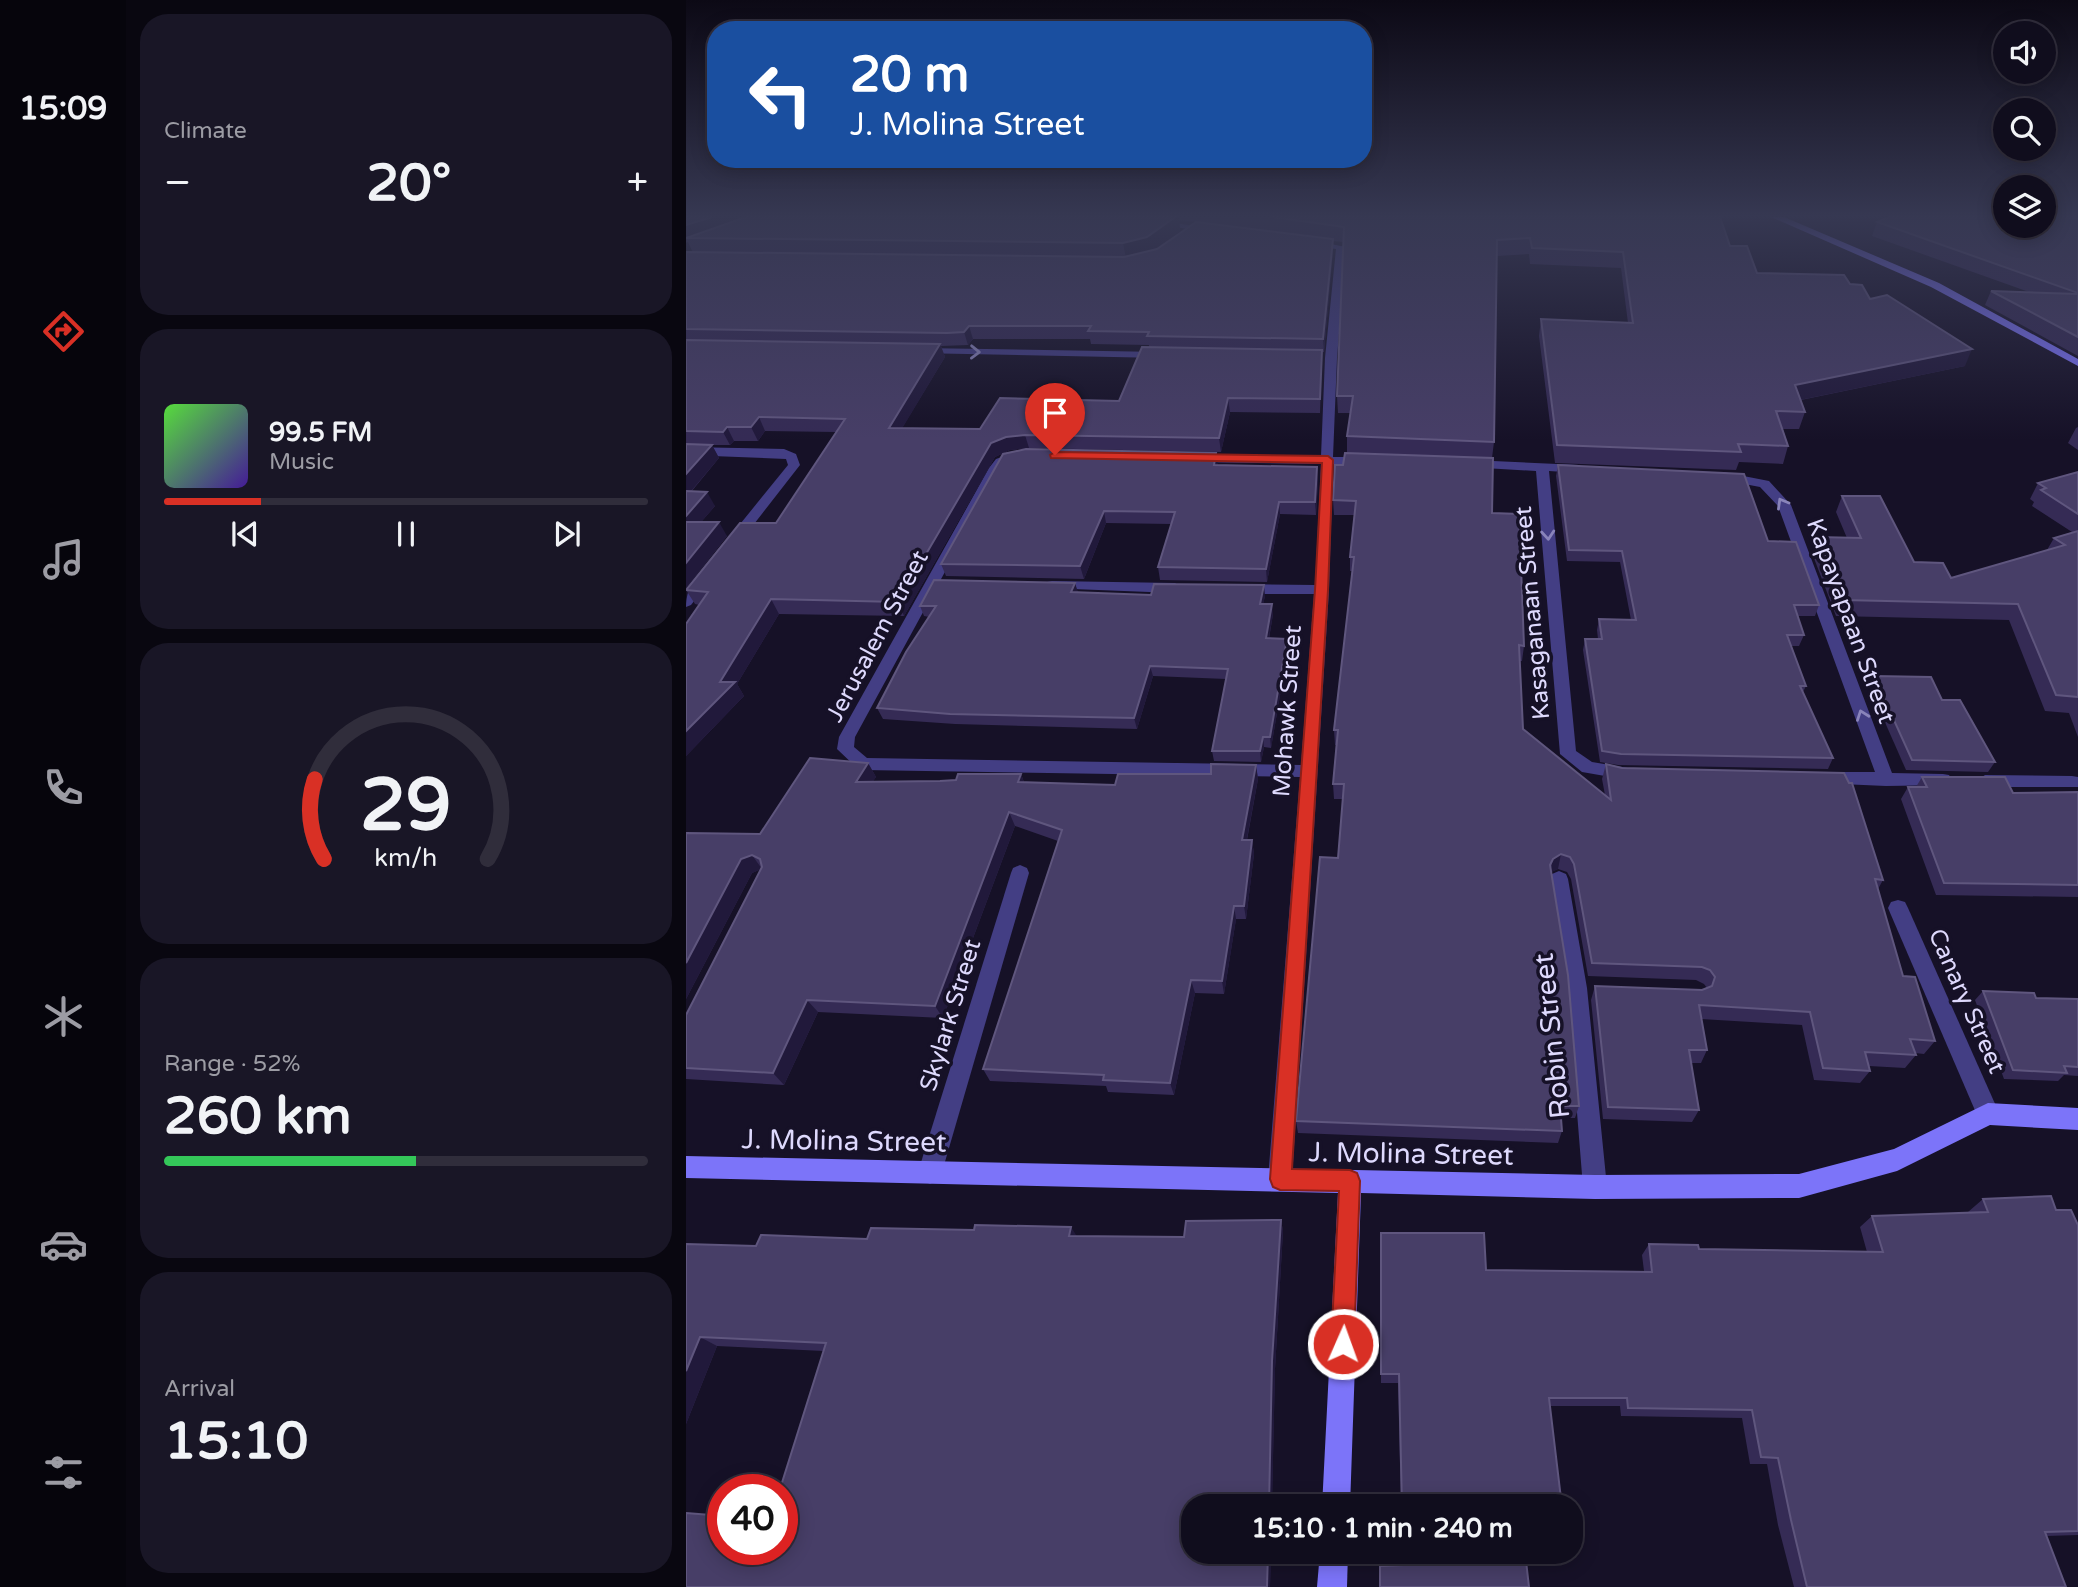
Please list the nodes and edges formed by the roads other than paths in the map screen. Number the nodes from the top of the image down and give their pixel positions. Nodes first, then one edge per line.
1 (1334, 291) edge
2 (1946, 291) edge
3 (906, 351) edge
4 (1180, 355) edge
5 (2078, 363) edge
6 (686, 451) edge
7 (1029, 455) edge
8 (1182, 457) edge
9 (1328, 460) junction
10 (1381, 461) edge
11 (1462, 464) edge
12 (1542, 467) junction
13 (1595, 469) edge
14 (1713, 475) edge
15 (728, 549) edge
16 (711, 570) edge
17 (1039, 585) edge
18 (1187, 588) edge
19 (1227, 589) edge
20 (1322, 590) junction
21 (686, 602) edge
22 (1307, 771) junction
23 (1645, 774) edge
24 (1805, 778) edge
25 (1886, 779) junction
26 (2072, 782) dead end
27 (1020, 873) dead end
28 (1559, 878) edge
29 (1898, 908) dead end
30 (1577, 988) junction
31 (1603, 989) edge
32 (1988, 1114) junction
33 (2077, 1122) edge
34 (686, 1167) edge
35 (930, 1172) junction
36 (1280, 1179) junction
37 (1350, 1181) junction
38 (1595, 1187) junction
39 (1337, 1494) edge
40 (1333, 1564) edge
41 (1332, 1587) edge

1 - 9 street, Mohawk Street
2 - 5 street
3 -> 4 street
6 - 15 street
7 - 22 street, Jerusalem Street
8 - 9 street
9 - 10 street
9 - 20 street, Mohawk Street
11 - 12 street
12 - 13 street
12 -> 23 street, Kasaganaan Street
25 -> 14 street, Kapayapaan Street
16 - 21 street
17 - 18 street
19 - 20 street
20 - 22 street, Mohawk Street
22 - 36 street, Mohawk Street
24 - 25 street
25 - 26 street
27 - 35 street, Skylark Street
28 - 30 street, Robin Street
29 - 32 street, Canary Street
30 - 31 street
30 - 38 street, Robin Street
32 - 33 street
32 - 38 street, J. Molina Street
34 - 35 street, J. Molina Street
35 - 36 street, J. Molina Street
36 - 37 street, J. Molina Street
37 - 38 street, J. Molina Street
37 - 39 street
40 - 41 street

